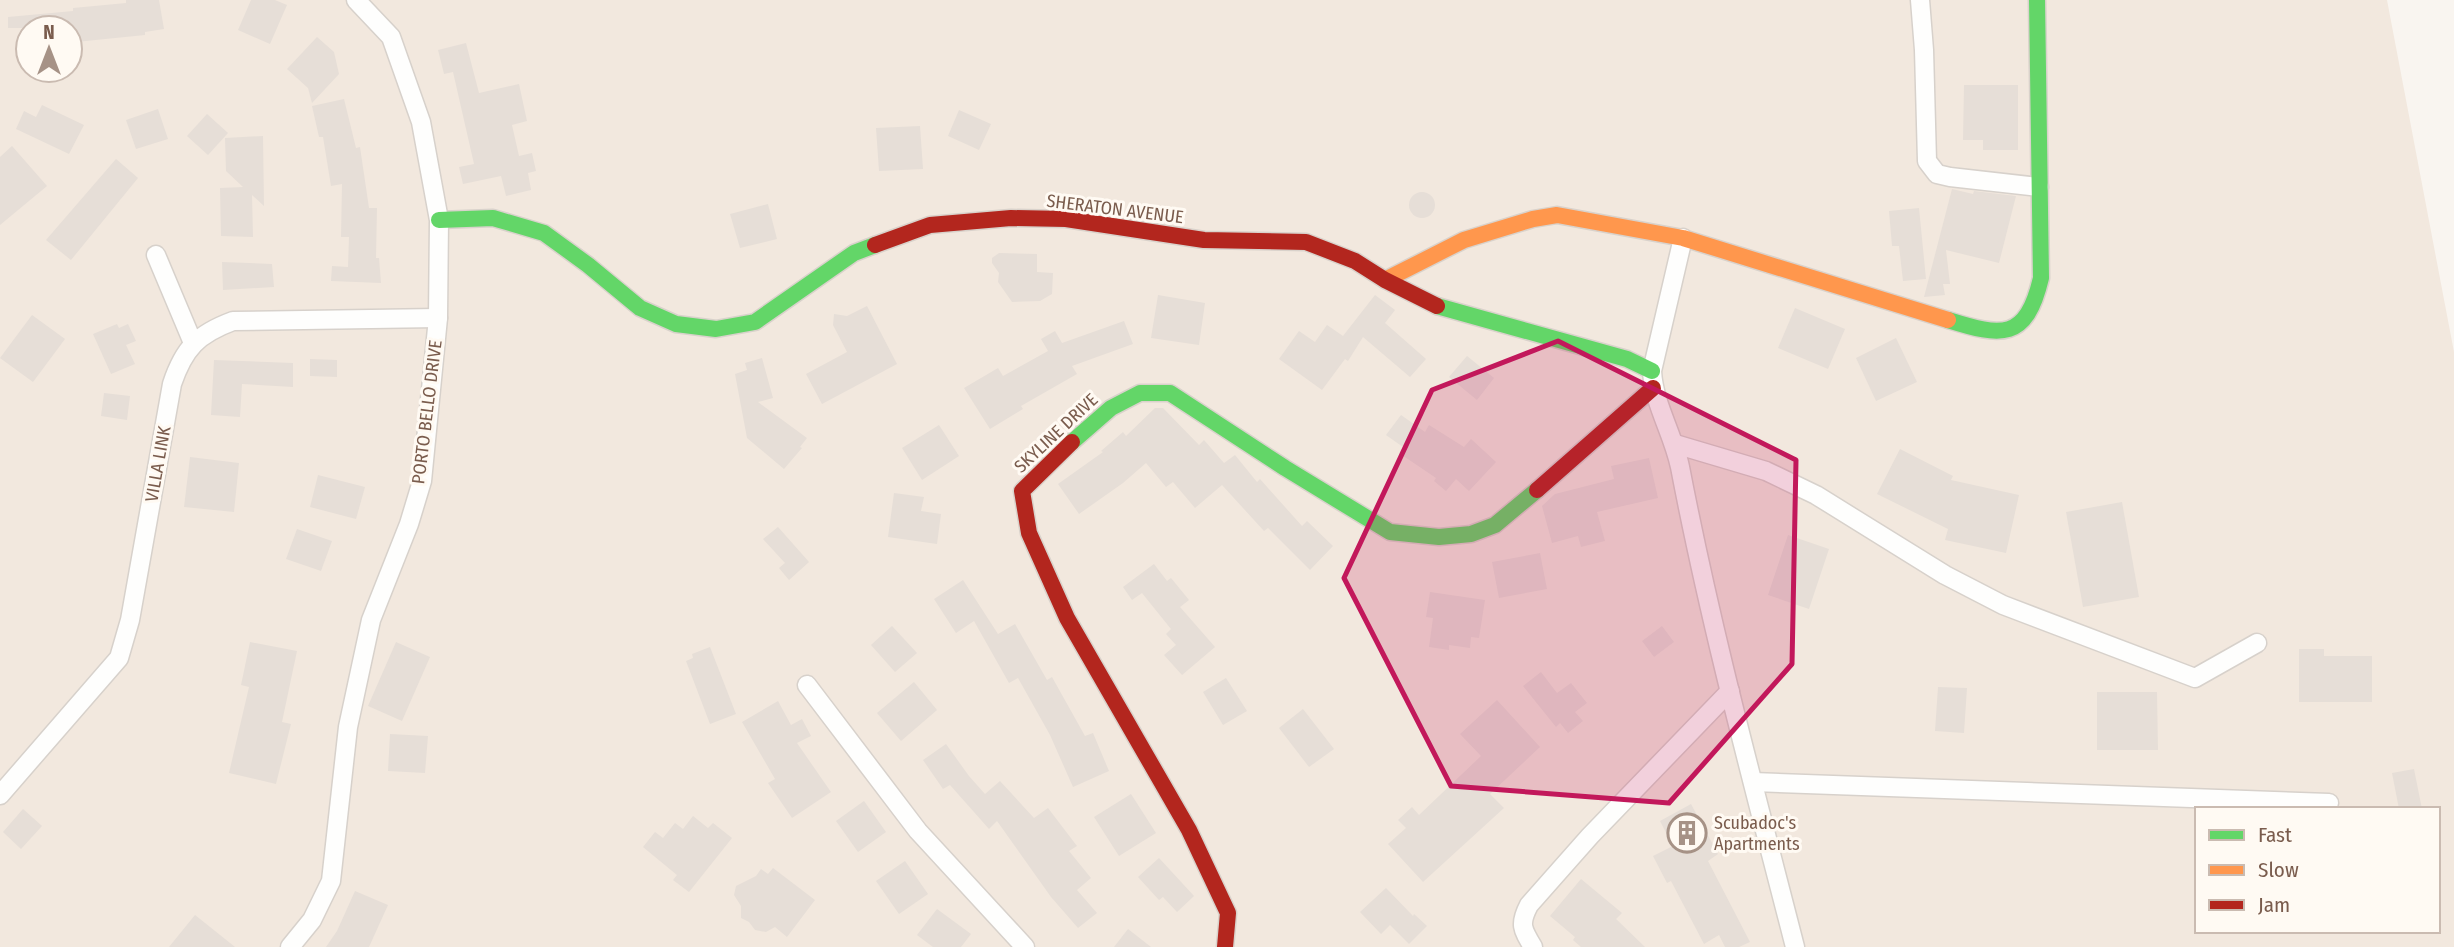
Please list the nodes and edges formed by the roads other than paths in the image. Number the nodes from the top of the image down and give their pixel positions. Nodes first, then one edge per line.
1 (356, 0) edge
2 (1920, 0) edge
3 (2036, 0) edge
4 (2039, 187) junction
5 (439, 220) junction
6 (1683, 238) junction
7 (156, 255) dead end
8 (1385, 280) junction
9 (438, 318) junction
10 (193, 343) junction
11 (1653, 379) junction
12 (1675, 444) junction
13 (2257, 643) dead end
14 (807, 685) dead end
15 (1730, 691) junction
16 (1753, 782) junction
17 (0, 795) edge
18 (2329, 803) dead end
19 (290, 947) edge
20 (1026, 947) edge
21 (1225, 947) edge
22 (1533, 947) edge
23 (1795, 947) edge

1 - 5 street, PORTO BELLO DRIVE
2 - 4 street
3 - 4 street
4 - 6 street
5 - 8 street, SHERATON AVENUE
5 - 9 street, PORTO BELLO DRIVE
6 - 8 street
6 - 11 street
7 - 10 street
8 - 11 street, SHERATON AVENUE
9 - 10 street, VILLA LINK
9 - 19 street, PORTO BELLO DRIVE
10 - 17 street, VILLA LINK
11 - 12 street
11 - 21 street, SKYLINE DRIVE
12 - 13 street
12 - 15 street
14 - 20 street
15 - 16 street
15 - 22 street
16 - 18 street
16 - 23 street

